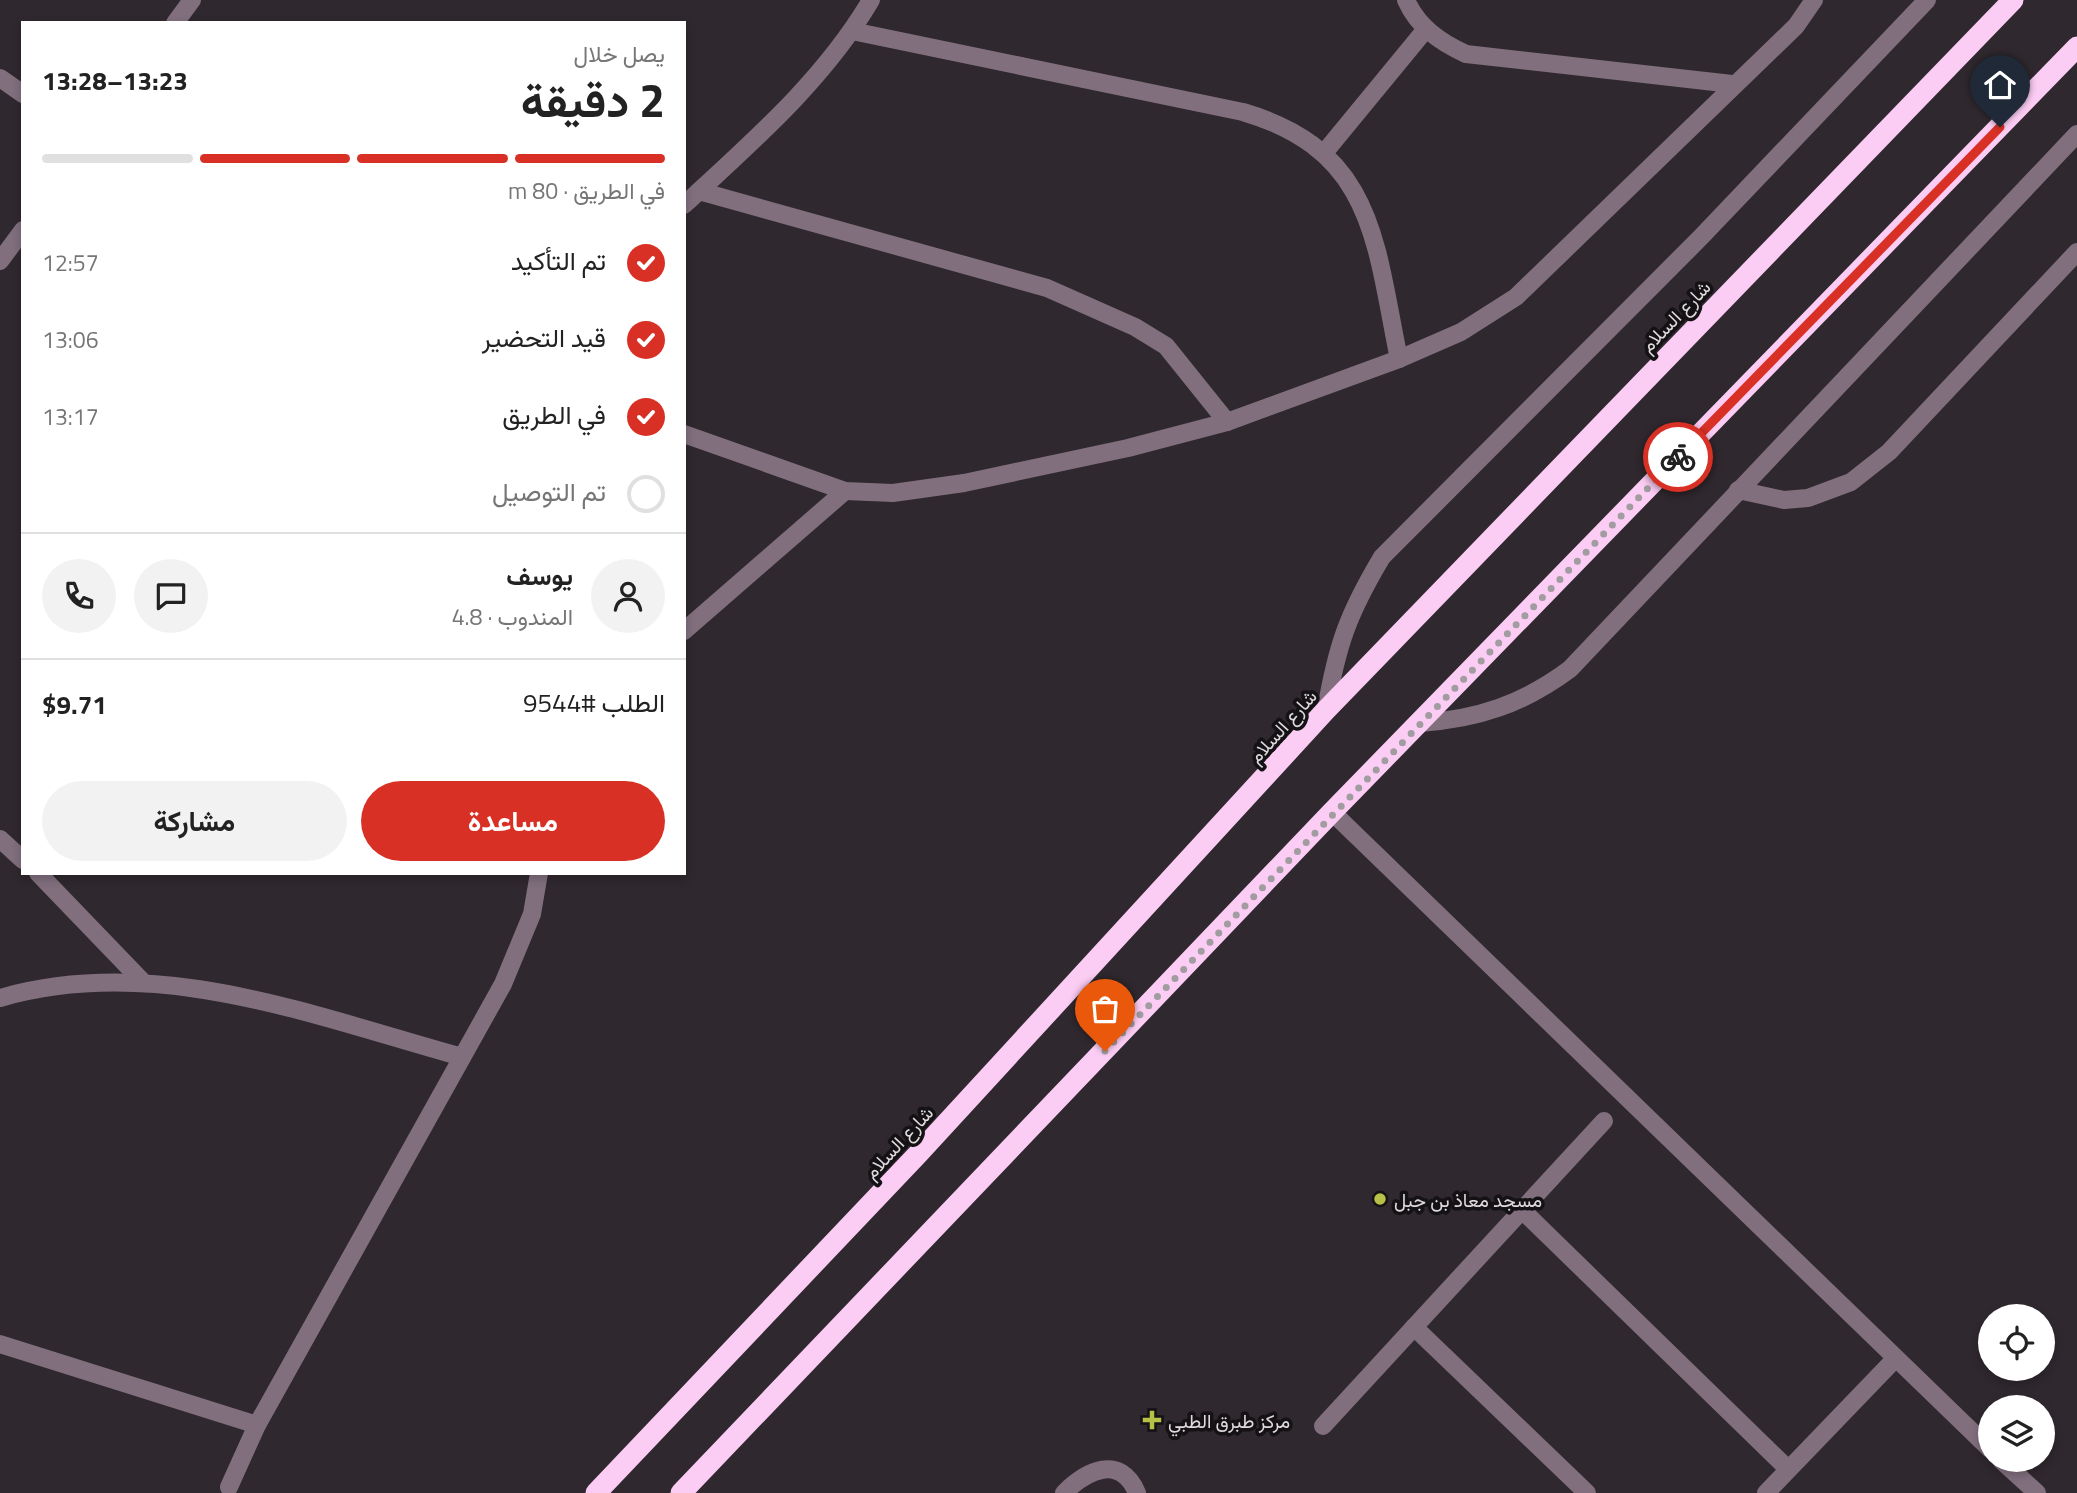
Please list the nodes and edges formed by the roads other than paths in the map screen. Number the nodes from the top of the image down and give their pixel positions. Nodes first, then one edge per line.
1 (192, 0) edge
2 (871, 0) edge
3 (1406, 0) edge
4 (1814, 0) edge
5 (1927, 0) edge
6 (2013, 0) edge
7 (176, 21) edge
8 (1426, 29) junction
9 (852, 31) junction
10 (2077, 47) edge
11 (0, 78) edge
12 (1732, 84) junction
13 (21, 93) edge
14 (2077, 134) edge
15 (1324, 153) junction
16 (699, 191) junction
17 (686, 203) edge
18 (21, 233) edge
19 (2077, 251) edge
20 (0, 261) edge
21 (1399, 359) junction
22 (1227, 422) junction
23 (686, 435) edge
24 (1738, 490) junction
25 (845, 491) junction
26 (686, 629) edge
27 (1326, 710) junction
28 (1420, 723) junction
29 (1332, 812) junction
30 (0, 839) edge
31 (21, 858) edge
32 (40, 875) edge
33 (538, 875) edge
34 (142, 981) junction
35 (0, 998) edge
36 (462, 1057) junction
37 (1604, 1121) dead end
38 (1522, 1210) junction
39 (1414, 1327) junction
40 (0, 1344) edge
41 (1895, 1359) junction
42 (257, 1425) junction
43 (1323, 1426) dead end
44 (1978, 1438) edge
45 (1788, 1469) junction
46 (2014, 1472) edge
47 (229, 1487) dead end
48 (596, 1493) edge
49 (681, 1493) edge
50 (1063, 1493) edge
51 (1137, 1493) edge
52 (1587, 1493) edge
53 (1766, 1493) edge
54 (2037, 1493) edge

1 - 7 street
2 - 9 street
3 - 8 street
4 - 12 street
5 - 27 street
6 - 27 highway, شارع السلام
8 - 12 street
8 - 15 street
9 - 15 street
9 - 16 street
10 - 28 highway
11 - 13 street
12 - 21 street
14 - 24 street
15 - 21 street
16 - 17 street
16 - 22 street
18 - 20 street
19 - 24 street
21 - 22 street
22 - 25 street
23 - 25 street
24 - 28 street
25 - 26 street
27 - 48 highway, شارع السلام
28 - 29 highway
29 - 41 street
29 - 49 highway
30 - 31 street
32 - 34 street
33 - 36 street
34 - 35 street
34 - 36 street
36 - 42 street
37 - 38 street
38 - 39 street
38 - 45 street
39 - 43 street
39 - 52 street
40 - 42 street
41 - 44 street
41 - 45 street
42 - 47 street
45 - 53 street
46 - 54 street
50 - 51 street

